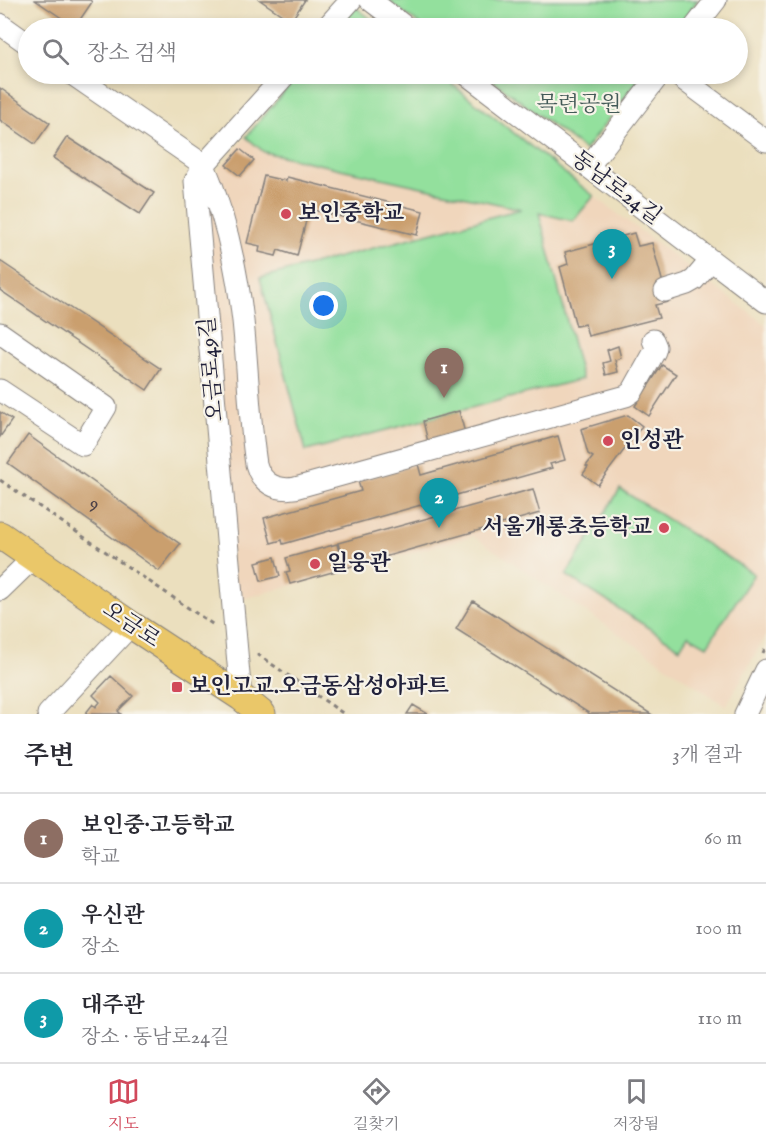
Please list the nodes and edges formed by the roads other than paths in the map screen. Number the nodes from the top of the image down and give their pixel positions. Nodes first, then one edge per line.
1 (351, 0) edge
2 (370, 0) edge
3 (716, 0) edge
4 (335, 18) edge
5 (394, 18) edge
6 (702, 18) edge
7 (0, 24) edge
8 (18, 37) edge
9 (87, 84) edge
10 (277, 84) edge
11 (479, 84) edge
12 (652, 84) edge
13 (689, 84) edge
14 (766, 141) edge
15 (204, 165) junction
16 (588, 167) junction
17 (711, 260) junction
18 (664, 291) dead end
19 (766, 302) edge
20 (0, 333) edge
21 (653, 340) dead end
22 (0, 390) edge
23 (0, 535) edge
24 (33, 558) junction
25 (0, 590) edge
26 (131, 625) junction
27 (766, 670) edge
28 (241, 697) junction
29 (48, 714) edge
30 (262, 714) edge
31 (745, 714) edge

1 - 4 street
2 - 5 street
3 - 6 street
7 - 8 street
9 - 15 street
10 - 15 street, 오금로49길
11 - 16 street, 동남로24길
12 - 16 street
13 - 14 street
15 - 21 street
15 - 28 street, 오금로49길
16 - 17 street, 동남로24길
17 - 18 street
17 - 19 street, 동남로24길
20 - 22 street
23 - 24 main road, 오금로
24 - 25 street
24 - 26 main road, 오금로
26 - 28 main road, 오금로
26 - 29 street
27 - 31 street
28 - 30 main road, 오금로

